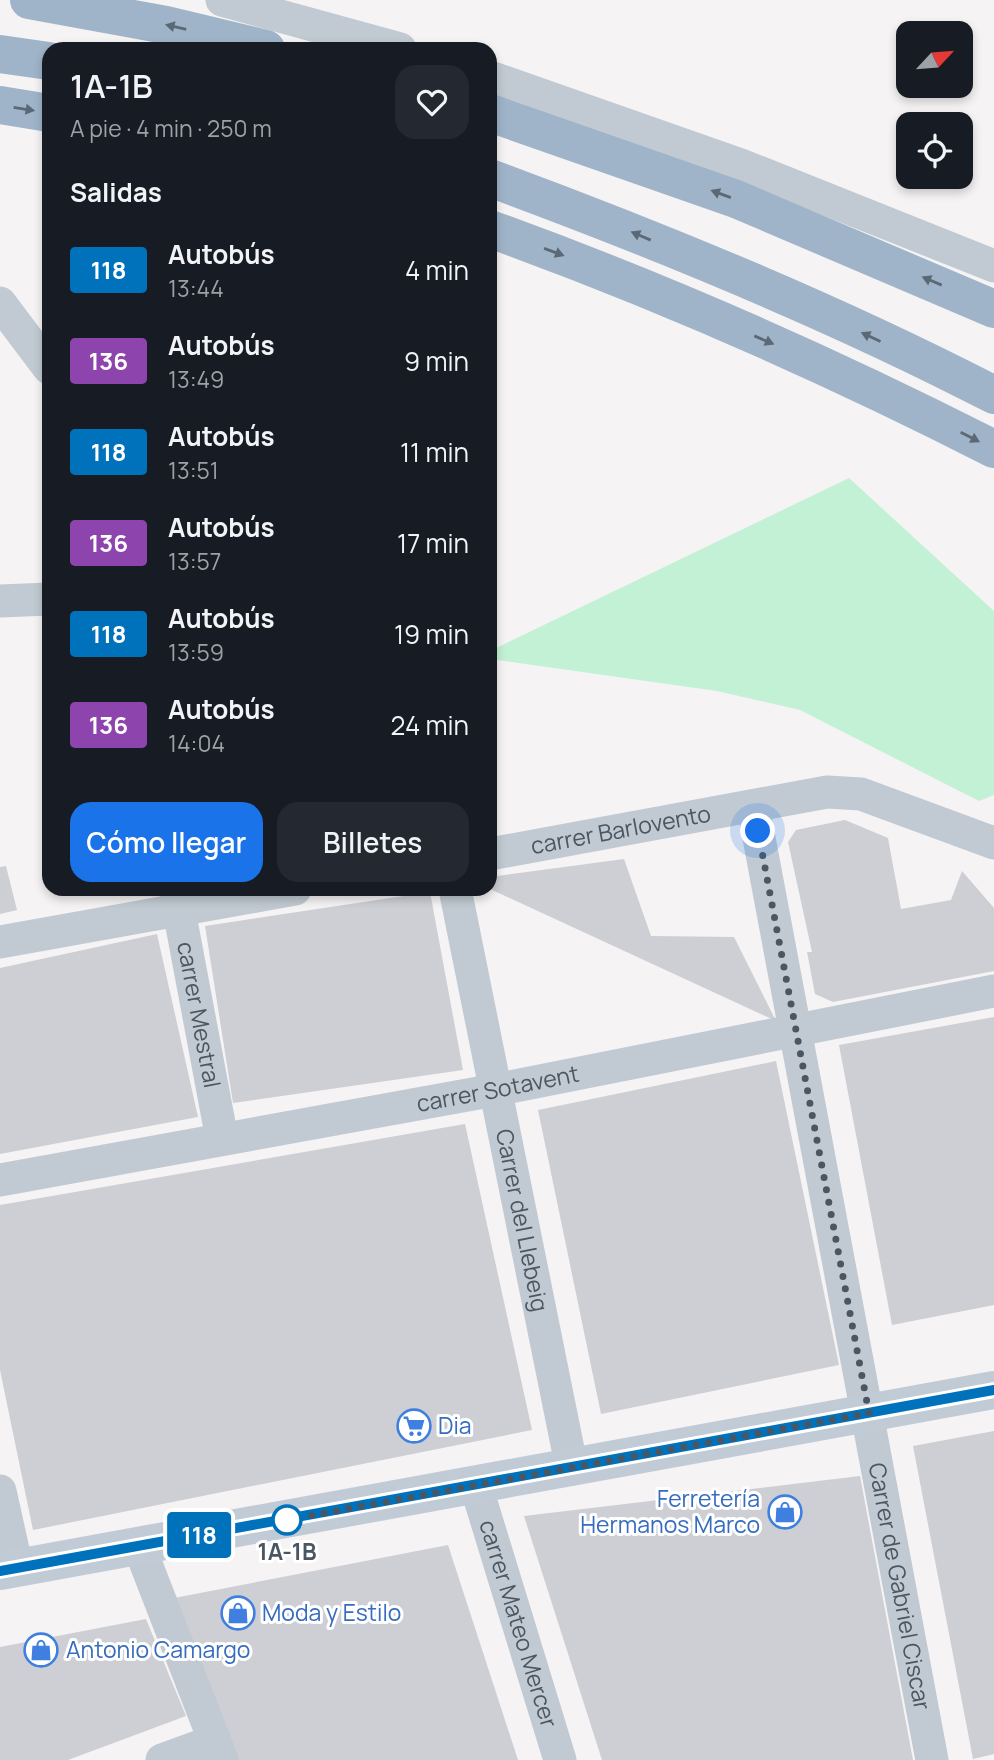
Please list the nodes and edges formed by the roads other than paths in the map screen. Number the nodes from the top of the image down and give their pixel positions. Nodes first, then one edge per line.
1 (29, 0) edge
2 (222, 0) edge
3 (237, 42) edge
4 (375, 42) edge
5 (0, 54) edge
6 (42, 60) edge
7 (497, 79) edge
8 (0, 105) edge
9 (42, 112) edge
10 (497, 115) edge
11 (497, 181) edge
12 (497, 231) edge
13 (994, 266) edge
14 (0, 303) edge
15 (994, 309) edge
16 (42, 359) edge
17 (994, 394) edge
18 (994, 449) edge
19 (42, 599) edge
20 (0, 601) edge
21 (753, 806) junction
22 (994, 843) edge
23 (497, 853) edge
24 (220, 896) edge
25 (456, 896) edge
26 (177, 900) edge
27 (0, 942) edge
28 (994, 991) edge
29 (797, 1031) junction
30 (495, 1090) junction
31 (222, 1139) junction
32 (0, 1180) edge
33 (994, 1390) edge
34 (869, 1413) junction
35 (572, 1469) junction
36 (476, 1486) junction
37 (0, 1491) edge
38 (139, 1546) junction
39 (8, 1569) edge
40 (218, 1750) edge
41 (162, 1760) edge
42 (560, 1760) edge
43 (932, 1760) edge

3 -> 1 highway
2 - 4 street
5 - 6 highway
7 - 13 street
8 -> 9 highway
15 -> 10 highway
17 -> 11 highway
12 -> 18 highway
14 - 16 street
19 - 20 street
21 - 22 street, carrer Barlovento
21 - 23 street, carrer Barlovento
21 - 29 street, Carrer de Gabriel Ciscar
24 - 26 street
25 - 30 street, Carrer del Llebeig
26 - 27 street
26 - 31 street, carrer Mestral
28 - 29 street, carrer Sotavent
29 - 30 street, carrer Sotavent
29 - 34 street, Carrer de Gabriel Ciscar
30 - 31 street, carrer Sotavent
30 - 35 street, Carrer del Llebeig
31 - 32 street, carrer Sotavent
33 - 34 main road
34 - 35 main road
34 - 43 street, Carrer de Gabriel Ciscar
35 - 36 main road
36 - 38 main road
36 - 42 street, carrer Mateo Mercer
37 - 39 street
38 - 39 main road
38 - 40 street
40 - 41 street

